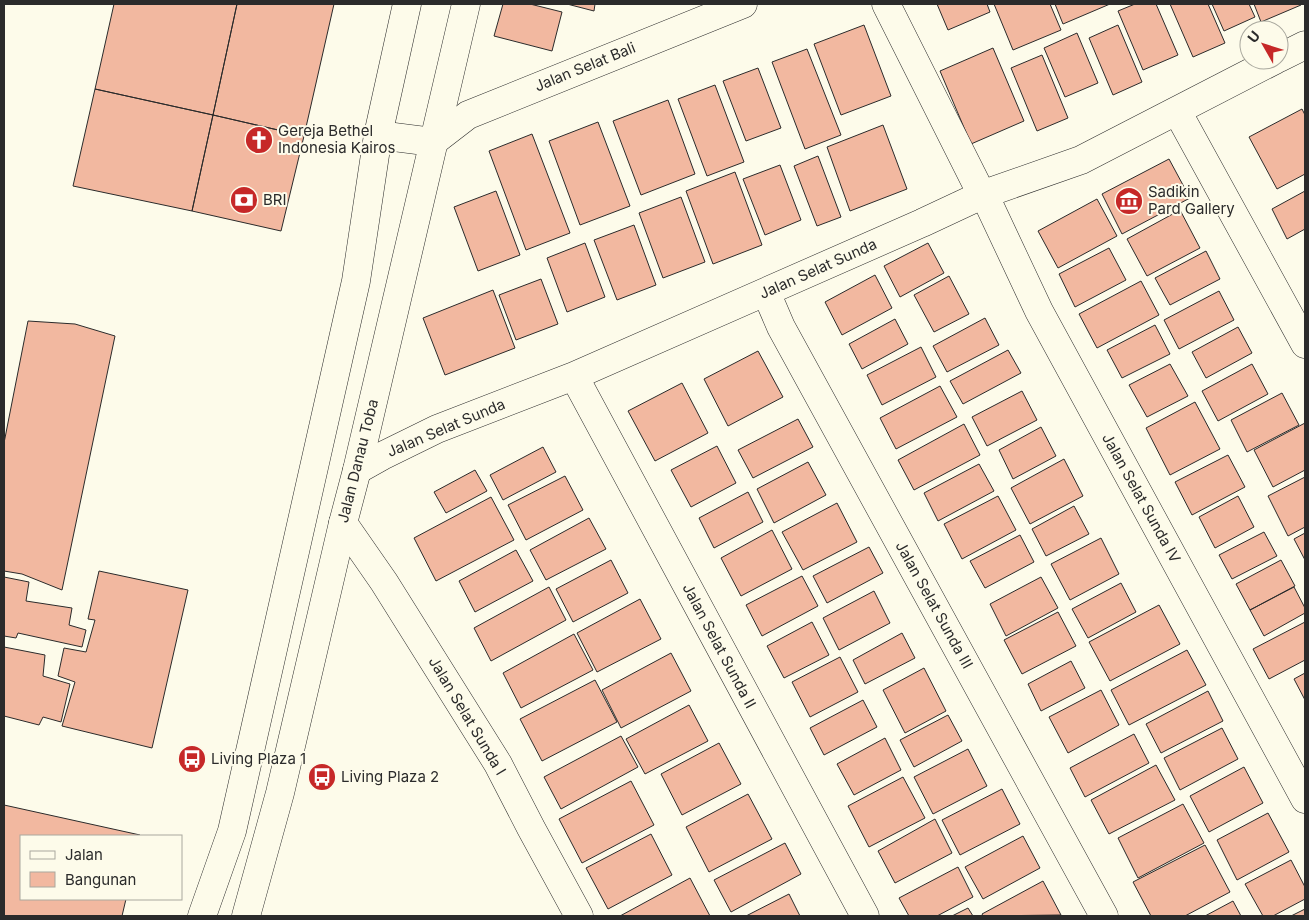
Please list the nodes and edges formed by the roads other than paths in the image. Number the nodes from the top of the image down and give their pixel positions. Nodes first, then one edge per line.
1 (406, 4) edge
2 (466, 4) edge
3 (743, 4) edge
4 (886, 4) edge
5 (1305, 45) edge
6 (1289, 53) edge
7 (1256, 70) edge
8 (1177, 111) junction
9 (378, 135) junction
10 (433, 142) junction
11 (984, 194) junction
12 (766, 292) junction
13 (1305, 344) edge
14 (574, 376) junction
15 (357, 470) junction
16 (343, 523) junction
17 (1305, 799) edge
18 (202, 916) edge
19 (246, 916) edge
20 (579, 916) edge
21 (865, 916) edge
22 (1104, 916) edge

1 - 9 street
2 - 10 street, Jalan Danau Toba
3 - 10 street, Jalan Selat Bali
4 - 11 street, Jalan Selat Sunda IV
5 - 6 street
7 - 8 street, Jalan Selat Sunda
8 - 11 street, Jalan Selat Sunda
8 - 13 street
9 - 10 street
9 - 18 street
10 - 15 street, Jalan Danau Toba
11 - 12 street, Jalan Selat Sunda
11 - 17 street, Jalan Selat Sunda IV
12 - 14 street, Jalan Selat Sunda
12 - 22 street, Jalan Selat Sunda III
14 - 15 street, Jalan Selat Sunda
14 - 21 street, Jalan Selat Sunda II
15 - 16 street, Jalan Danau Toba
16 - 19 street, Jalan Danau Toba
16 - 20 street, Jalan Selat Sunda I

